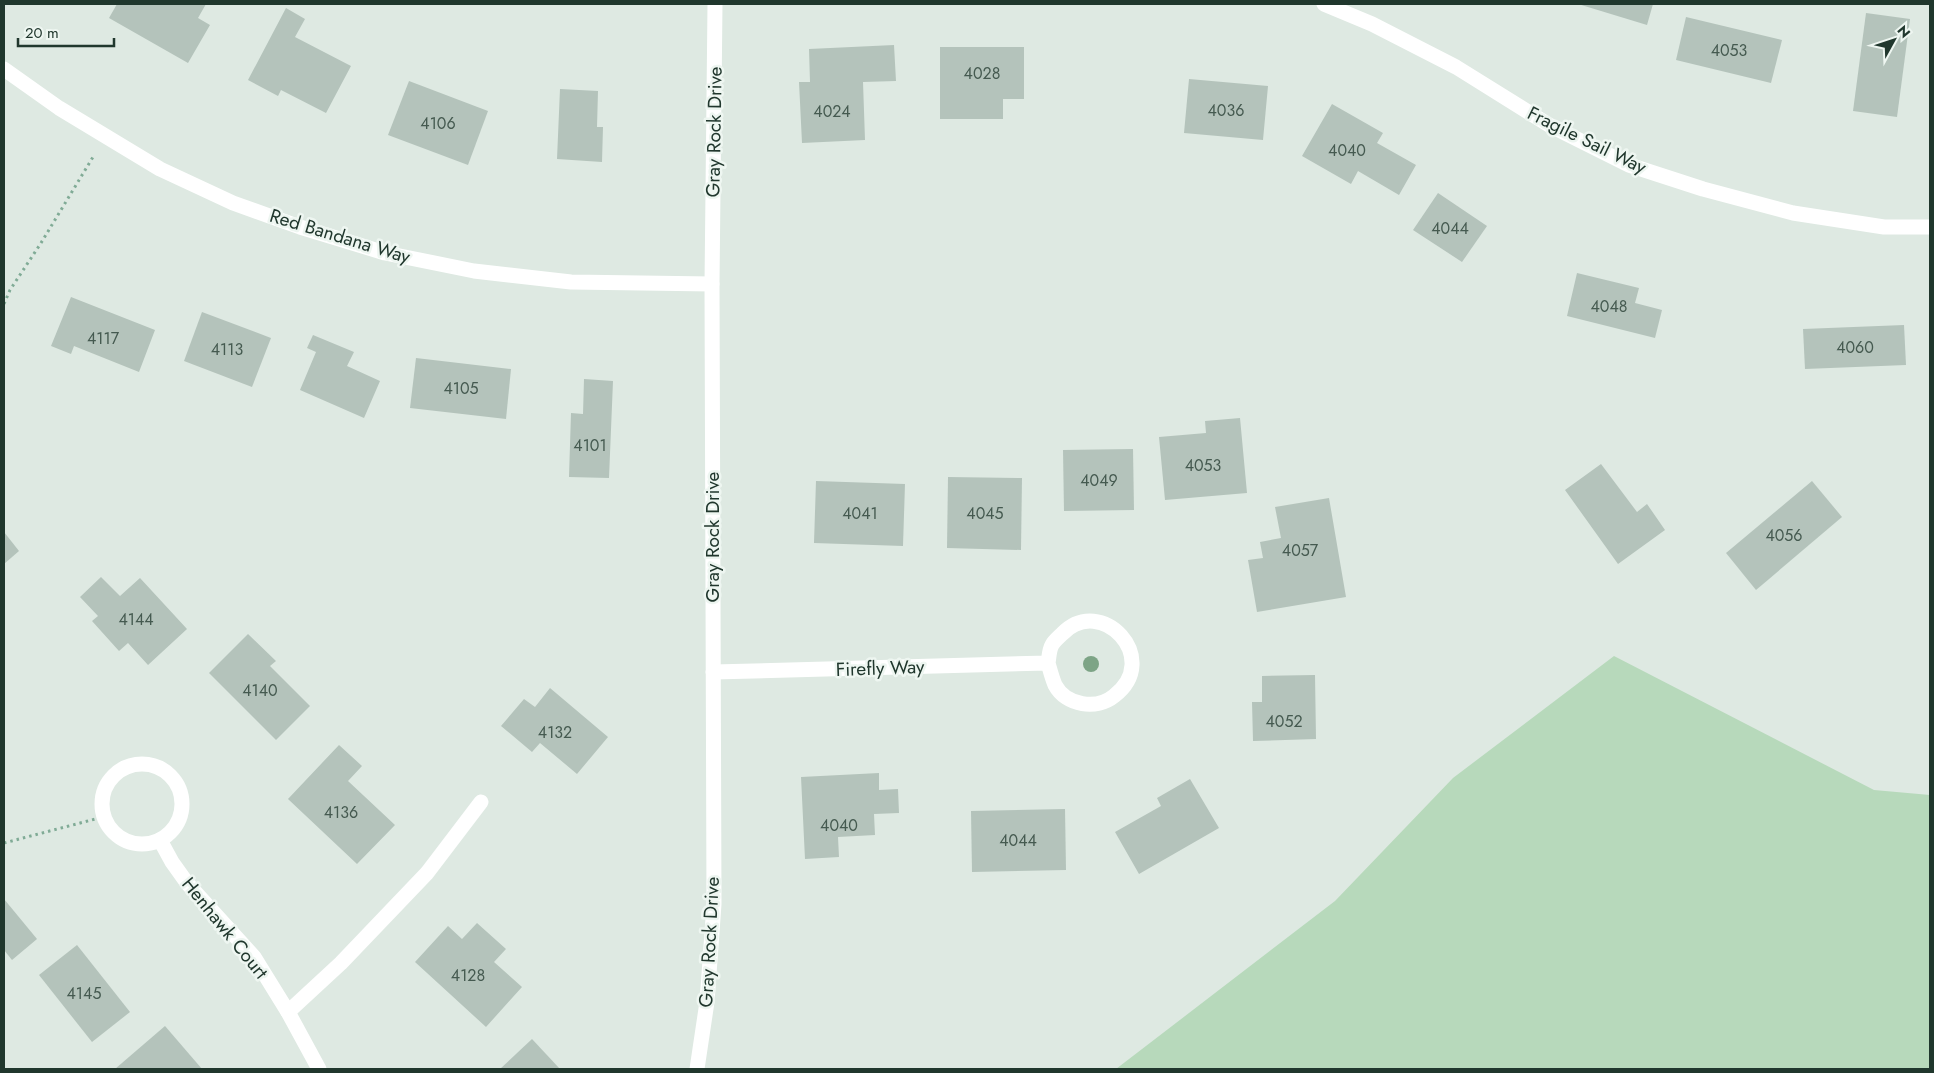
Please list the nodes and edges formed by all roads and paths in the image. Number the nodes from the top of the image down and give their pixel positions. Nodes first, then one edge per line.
1 (715, 4) edge
2 (1324, 4) edge
3 (4, 69) edge
4 (105, 137) junction
5 (1930, 227) edge
6 (712, 284) junction
7 (4, 304) edge
8 (1048, 663) junction
9 (713, 672) junction
10 (481, 802) dead end
11 (103, 817) junction
12 (160, 840) junction
13 (4, 843) edge
14 (288, 1012) junction
15 (319, 1069) edge
16 (697, 1069) edge

1 - 6 street, Gray Rock Drive
2 - 5 street, Fragile Sail Way
3 - 4 street, Red Bandana Way
4 - 6 street, Red Bandana Way
4 - 7 path
6 - 9 street, Gray Rock Drive
8 - 8 street
8 - 9 street, Firefly Way
9 - 16 street, Gray Rock Drive
10 - 14 street
11 - 12 street
11 - 12 street
11 - 13 path
12 - 14 street, Henhawk Court
14 - 15 street, Henhawk Court

